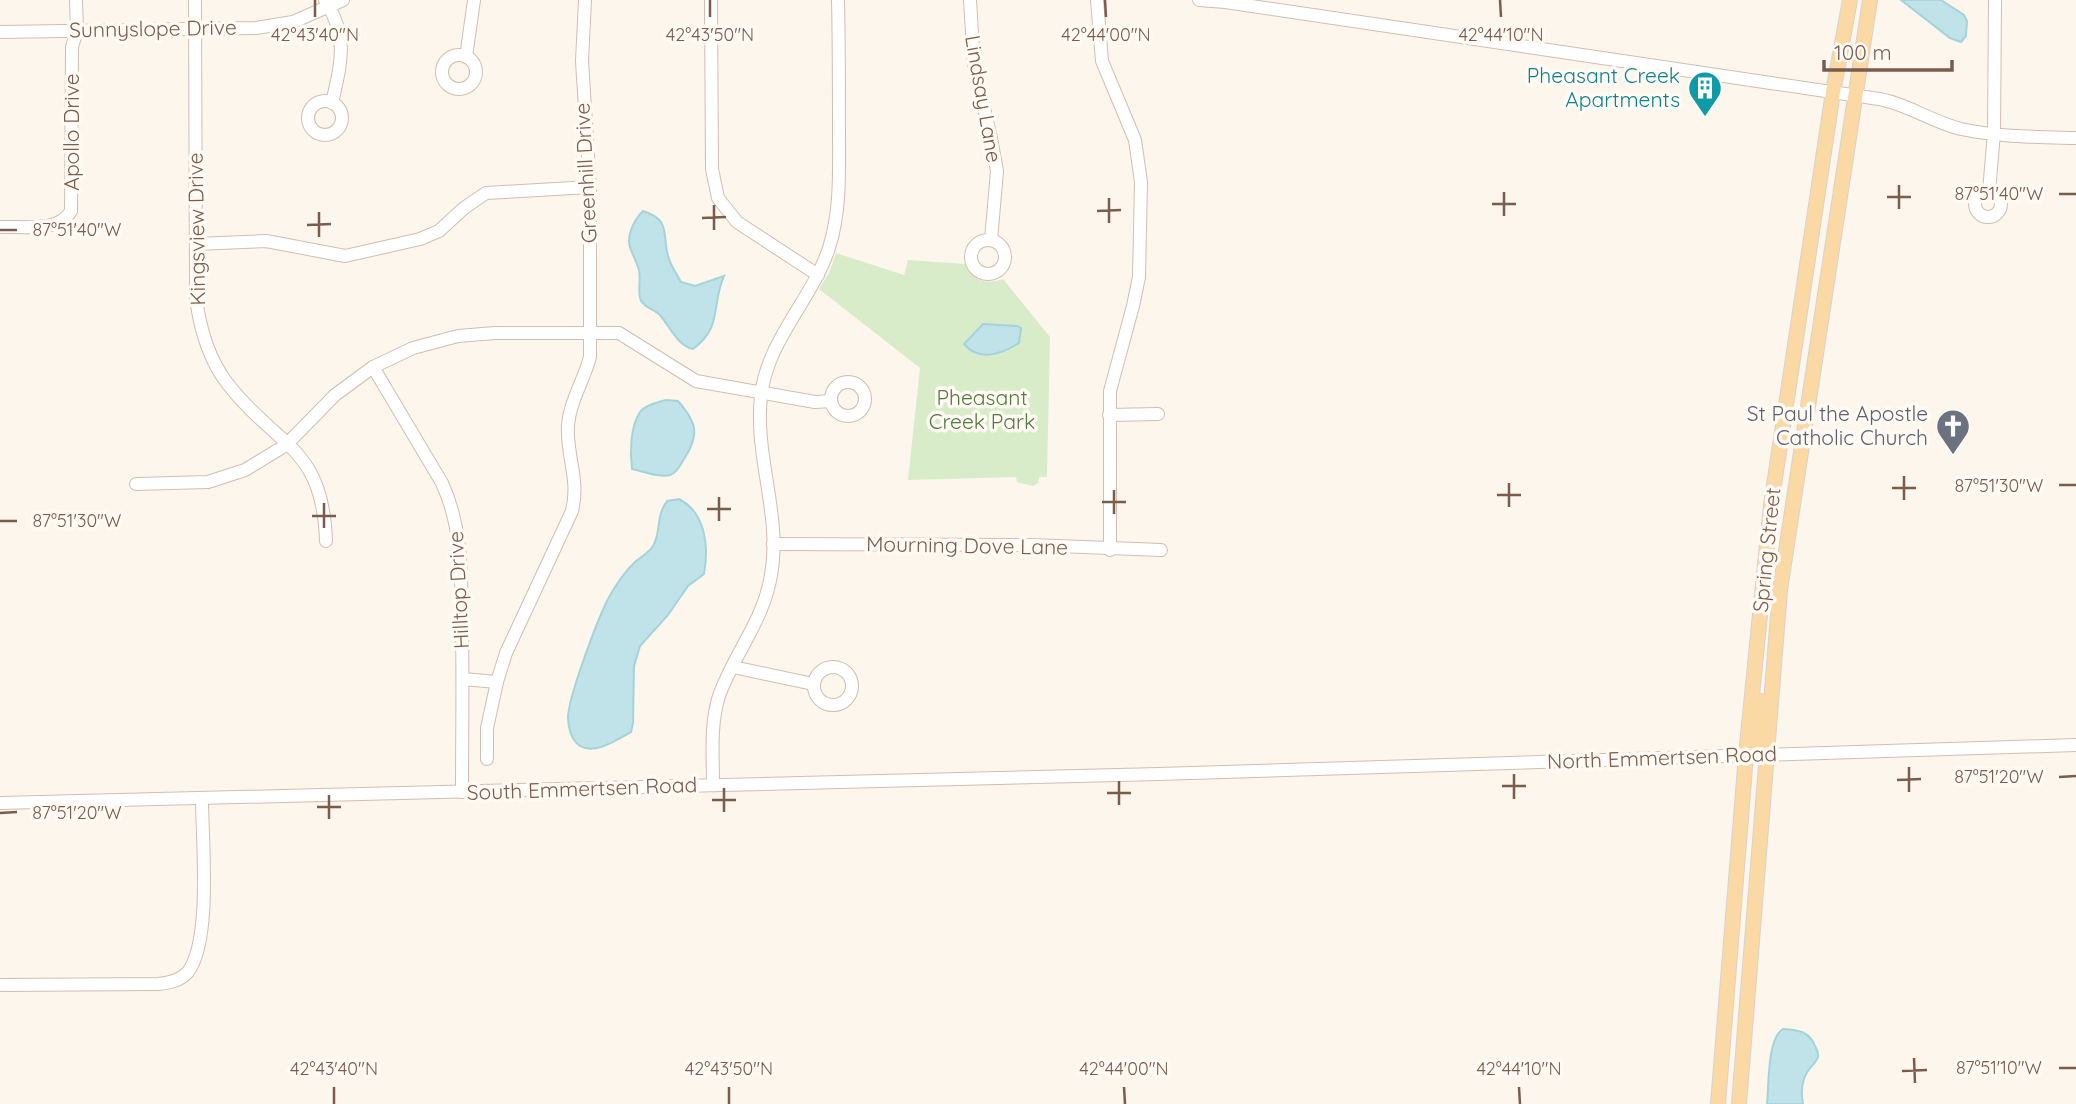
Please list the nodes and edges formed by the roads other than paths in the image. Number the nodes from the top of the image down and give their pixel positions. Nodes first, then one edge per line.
1 (76, 0) edge
2 (195, 0) edge
3 (343, 0) edge
4 (474, 0) edge
5 (712, 0) edge
6 (838, 0) edge
7 (970, 0) edge
8 (1097, 0) edge
9 (1199, 0) edge
10 (1850, 0) edge
11 (1870, 0) edge
12 (1995, 0) edge
13 (327, 3) edge
14 (583, 4) edge
15 (195, 29) junction
16 (77, 30) junction
17 (0, 32) edge
18 (466, 57) dead end
19 (1833, 92) junction
20 (1856, 95) junction
21 (332, 103) dead end
22 (1994, 133) junction
23 (2076, 138) edge
24 (590, 187) junction
25 (1989, 191) dead end
26 (1813, 225) junction
27 (0, 227) edge
28 (1835, 229) junction
29 (991, 240) dead end
30 (196, 244) junction
31 (818, 275) junction
32 (590, 333) junction
33 (373, 367) junction
34 (761, 394) junction
35 (831, 401) dead end
36 (1786, 405) junction
37 (1806, 410) junction
38 (1158, 414) dead end
39 (1109, 415) junction
40 (288, 443) junction
41 (136, 484) dead end
42 (326, 541) dead end
43 (774, 544) junction
44 (1110, 550) junction
45 (1161, 550) dead end
46 (1756, 649) junction
47 (1775, 649) junction
48 (733, 667) junction
49 (463, 679) junction
50 (497, 682) junction
51 (813, 684) dead end
52 (2076, 745) edge
53 (1767, 754) junction
54 (1746, 755) junction
55 (487, 759) dead end
56 (1164, 773) joint
57 (713, 785) junction
58 (461, 792) junction
59 (202, 799) junction
60 (0, 803) edge
61 (1737, 867) junction
62 (1758, 868) junction
63 (0, 985) edge
64 (1720, 1082) junction
65 (1741, 1084) junction
66 (1718, 1104) edge
67 (1739, 1104) edge

1 - 16 street, Apollo Drive
2 - 15 street, Kingsview Drive
3 - 13 street, Sunnyslope Drive
4 - 18 street
5 - 31 street
6 - 31 street
7 - 29 street, Lindsay Lane
8 - 39 street
9 - 19 street
10 - 19 main road, Spring Street
11 - 20 main road, Spring Street
12 - 22 street
13 - 15 street, Sunnyslope Drive
13 - 21 street
14 - 24 street, Greenhill Drive
15 - 16 street, Sunnyslope Drive
15 - 30 street, Kingsview Drive
16 - 17 street, Sunnyslope Drive
16 - 27 street, Apollo Drive
19 - 20 street
19 - 26 main road, Spring Street
20 - 22 street
20 - 28 main road, Spring Street
22 - 23 street
22 - 25 street
24 - 30 street
24 - 32 street, Greenhill Drive
26 - 28 main road
26 - 36 main road, Spring Street
28 - 37 main road, Spring Street
30 - 40 street, Kingsview Drive
31 - 34 street
32 - 33 street
32 - 34 street
32 - 50 street, Greenhill Drive
33 - 40 street
33 - 49 street, Hilltop Drive
34 - 35 street
34 - 43 street
36 - 37 main road
36 - 46 main road, Spring Street
37 - 47 main road, Spring Street
38 - 39 street
39 - 44 street
40 - 41 street
40 - 42 street, Kingsview Drive
43 - 44 street, Mourning Dove Lane
43 - 48 street
44 - 45 street, Mourning Dove Lane
46 - 47 main road
46 - 53 main road
46 - 54 main road, Spring Street
47 - 53 main road, Spring Street
48 - 51 street
48 - 57 street
49 - 50 street
49 - 58 street, Hilltop Drive
50 - 55 street, Greenhill Drive
52 - 53 street, North Emmertsen Road
53 - 54 street, North Emmertsen Road
53 - 62 main road, Spring Street
54 - 56 street, North Emmertsen Road
54 - 61 main road, Spring Street
54 - 62 main road
56 - 57 street, South Emmertsen Road
57 - 58 street, South Emmertsen Road
58 - 59 street, South Emmertsen Road
59 - 60 street, South Emmertsen Road
59 - 63 street
61 - 62 main road
61 - 64 main road, Spring Street
62 - 65 main road, Spring Street
64 - 65 main road
64 - 66 main road, Spring Street
65 - 67 main road, Spring Street

